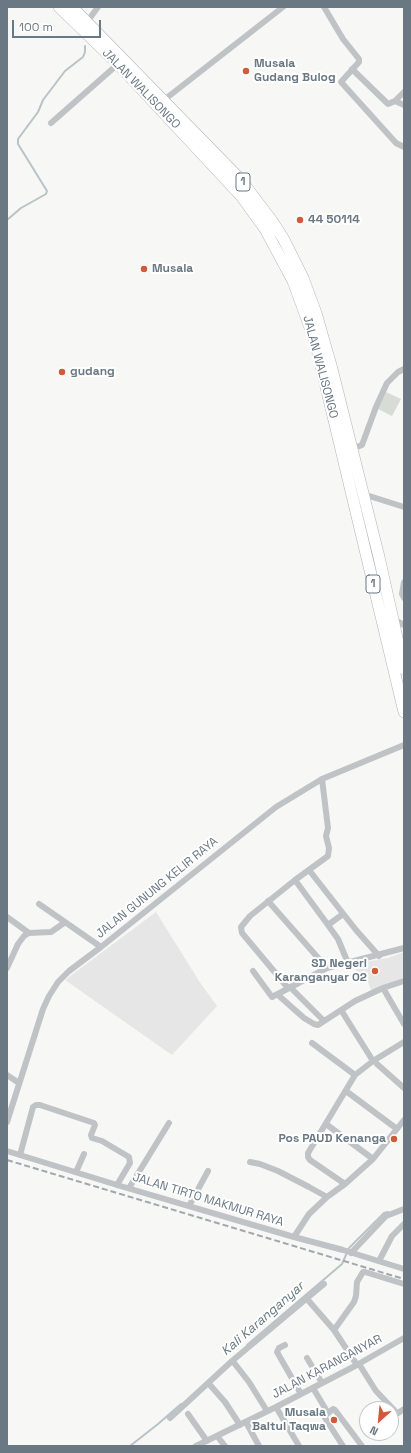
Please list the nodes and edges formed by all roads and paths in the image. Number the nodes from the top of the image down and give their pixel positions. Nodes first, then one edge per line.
1 (59, 7) edge
2 (72, 7) edge
3 (98, 7) edge
4 (283, 7) edge
5 (324, 7) edge
6 (87, 22) junction
7 (118, 64) junction
8 (352, 69) junction
9 (404, 92) edge
10 (164, 100) junction
11 (395, 101) junction
12 (404, 105) edge
13 (51, 123) dead end
14 (404, 147) edge
15 (404, 369) edge
16 (352, 449) junction
17 (363, 494) junction
18 (404, 507) edge
19 (404, 582) edge
20 (404, 598) edge
21 (394, 619) junction
22 (404, 625) edge
23 (404, 669) edge
24 (404, 712) edge
25 (404, 745) edge
26 (322, 779) junction
27 (309, 870) junction
28 (295, 880) junction
29 (268, 901) junction
30 (38, 904) dead end
31 (343, 914) junction
32 (7, 917) edge
33 (64, 923) junction
34 (328, 925) junction
35 (29, 933) junction
36 (102, 948) junction
37 (404, 948) edge
38 (379, 956) junction
39 (348, 963) junction
40 (7, 968) edge
41 (327, 968) junction
42 (253, 971) dead end
43 (404, 981) edge
44 (289, 988) junction
45 (383, 988) junction
46 (278, 995) junction
47 (341, 1010) junction
48 (327, 1019) junction
49 (404, 1024) edge
50 (404, 1042) edge
51 (312, 1043) dead end
52 (375, 1063) junction
53 (7, 1075) edge
54 (355, 1075) junction
55 (19, 1083) junction
56 (404, 1088) edge
57 (346, 1091) junction
58 (404, 1120) edge
59 (7, 1122) edge
60 (169, 1123) dead end
61 (326, 1124) junction
62 (396, 1129) junction
63 (7, 1151) edge
64 (84, 1154) dead end
65 (20, 1155) junction
66 (373, 1159) junction
67 (250, 1162) dead end
68 (208, 1171) dead end
69 (76, 1172) junction
70 (345, 1184) junction
71 (117, 1185) junction
72 (129, 1188) junction
73 (327, 1197) junction
74 (189, 1206) junction
75 (404, 1208) edge
76 (404, 1224) edge
77 (294, 1237) junction
78 (348, 1252) junction
79 (379, 1261) junction
80 (404, 1269) edge
81 (324, 1284) dead end
82 (404, 1284) edge
83 (306, 1300) junction
84 (334, 1330) junction
85 (404, 1338) edge
86 (285, 1345) dead end
87 (307, 1358) dead end
88 (235, 1364) dead end
89 (358, 1364) junction
90 (322, 1383) junction
91 (210, 1385) dead end
92 (313, 1388) junction
93 (301, 1394) junction
94 (276, 1407) junction
95 (404, 1409) edge
96 (267, 1411) junction
97 (328, 1412) junction
98 (188, 1414) dead end
99 (170, 1418) dead end
100 (243, 1424) junction
101 (217, 1436) junction
102 (207, 1441) junction
103 (297, 1445) edge
104 (196, 1446) edge
105 (224, 1446) edge
106 (259, 1446) edge
107 (343, 1446) edge
108 (362, 1446) edge

1 - 7 highway, JALAN WALISONGO / 1
2 - 6 highway, JALAN WALISONGO / 1
3 - 6 street
4 - 10 street
5 - 8 street
6 - 10 highway, JALAN WALISONGO / 1
7 - 13 street
7 - 24 highway, JALAN WALISONGO / 1
8 - 11 street
8 - 14 street
9 - 11 street
10 - 16 highway, JALAN WALISONGO / 1
11 - 12 street
15 - 16 street
16 - 17 highway, JALAN WALISONGO / 1
17 - 18 street
17 - 21 highway, JALAN WALISONGO / 1
19 - 20 street
21 - 22 street
21 - 23 highway, JALAN WALISONGO / 1
25 - 26 street, JALAN GUNUNG KELIR RAYA
26 - 27 street
26 - 36 street, JALAN GUNUNG KELIR RAYA
27 - 28 street
27 - 31 street
28 - 29 street
28 - 34 street
29 - 41 street
29 - 44 street
30 - 33 street
31 - 34 street
31 - 38 street
32 - 35 street
33 - 35 street
33 - 36 street
34 - 39 street
35 - 40 street
36 - 55 street, JALAN GUNUNG KELIR RAYA
37 - 38 street
38 - 39 street
39 - 41 street
41 - 44 street
42 - 46 street
43 - 45 street
44 - 46 street
44 - 48 street
45 - 47 street
45 - 49 street
46 - 48 street
47 - 48 street
47 - 52 street
50 - 52 street
51 - 54 street
52 - 54 street
52 - 56 street
53 - 55 street
54 - 57 street
55 - 59 street, JALAN GUNUNG KELIR RAYA
57 - 61 street
57 - 62 street
58 - 62 street
60 - 72 street
61 - 66 street
61 - 70 street
62 - 66 street
63 - 65 street, JALAN TIRTO MAKMUR RAYA
64 - 69 street
65 - 69 street, JALAN TIRTO MAKMUR RAYA
65 - 71 street
66 - 70 street
67 - 73 street
68 - 74 street
69 - 71 street, JALAN TIRTO MAKMUR RAYA
70 - 73 street
71 - 72 street, JALAN TIRTO MAKMUR RAYA
72 - 74 street, JALAN TIRTO MAKMUR RAYA
73 - 77 street
74 - 77 street, JALAN TIRTO MAKMUR RAYA
75 - 78 street
76 - 79 street
77 - 78 street, JALAN TIRTO MAKMUR RAYA
78 - 79 street, JALAN TIRTO MAKMUR RAYA
79 - 80 street, JALAN TIRTO MAKMUR RAYA
81 - 83 street
82 - 84 street
83 - 84 street
83 - 99 street
84 - 89 street
85 - 89 street, JALAN KARANGANYAR
86 - 93 street
87 - 90 street
88 - 96 street
89 - 90 street, JALAN KARANGANYAR
89 - 95 street
90 - 92 street, JALAN KARANGANYAR
91 - 100 street
92 - 93 street, JALAN KARANGANYAR
92 - 97 street
93 - 94 street, JALAN KARANGANYAR
94 - 96 street, JALAN KARANGANYAR
94 - 103 street
96 - 100 street, JALAN KARANGANYAR
97 - 107 street
97 - 108 street
98 - 102 street
100 - 101 street, JALAN KARANGANYAR
100 - 106 street
101 - 102 street, JALAN KARANGANYAR
101 - 105 street
102 - 104 street, JALAN KARANGANYAR

